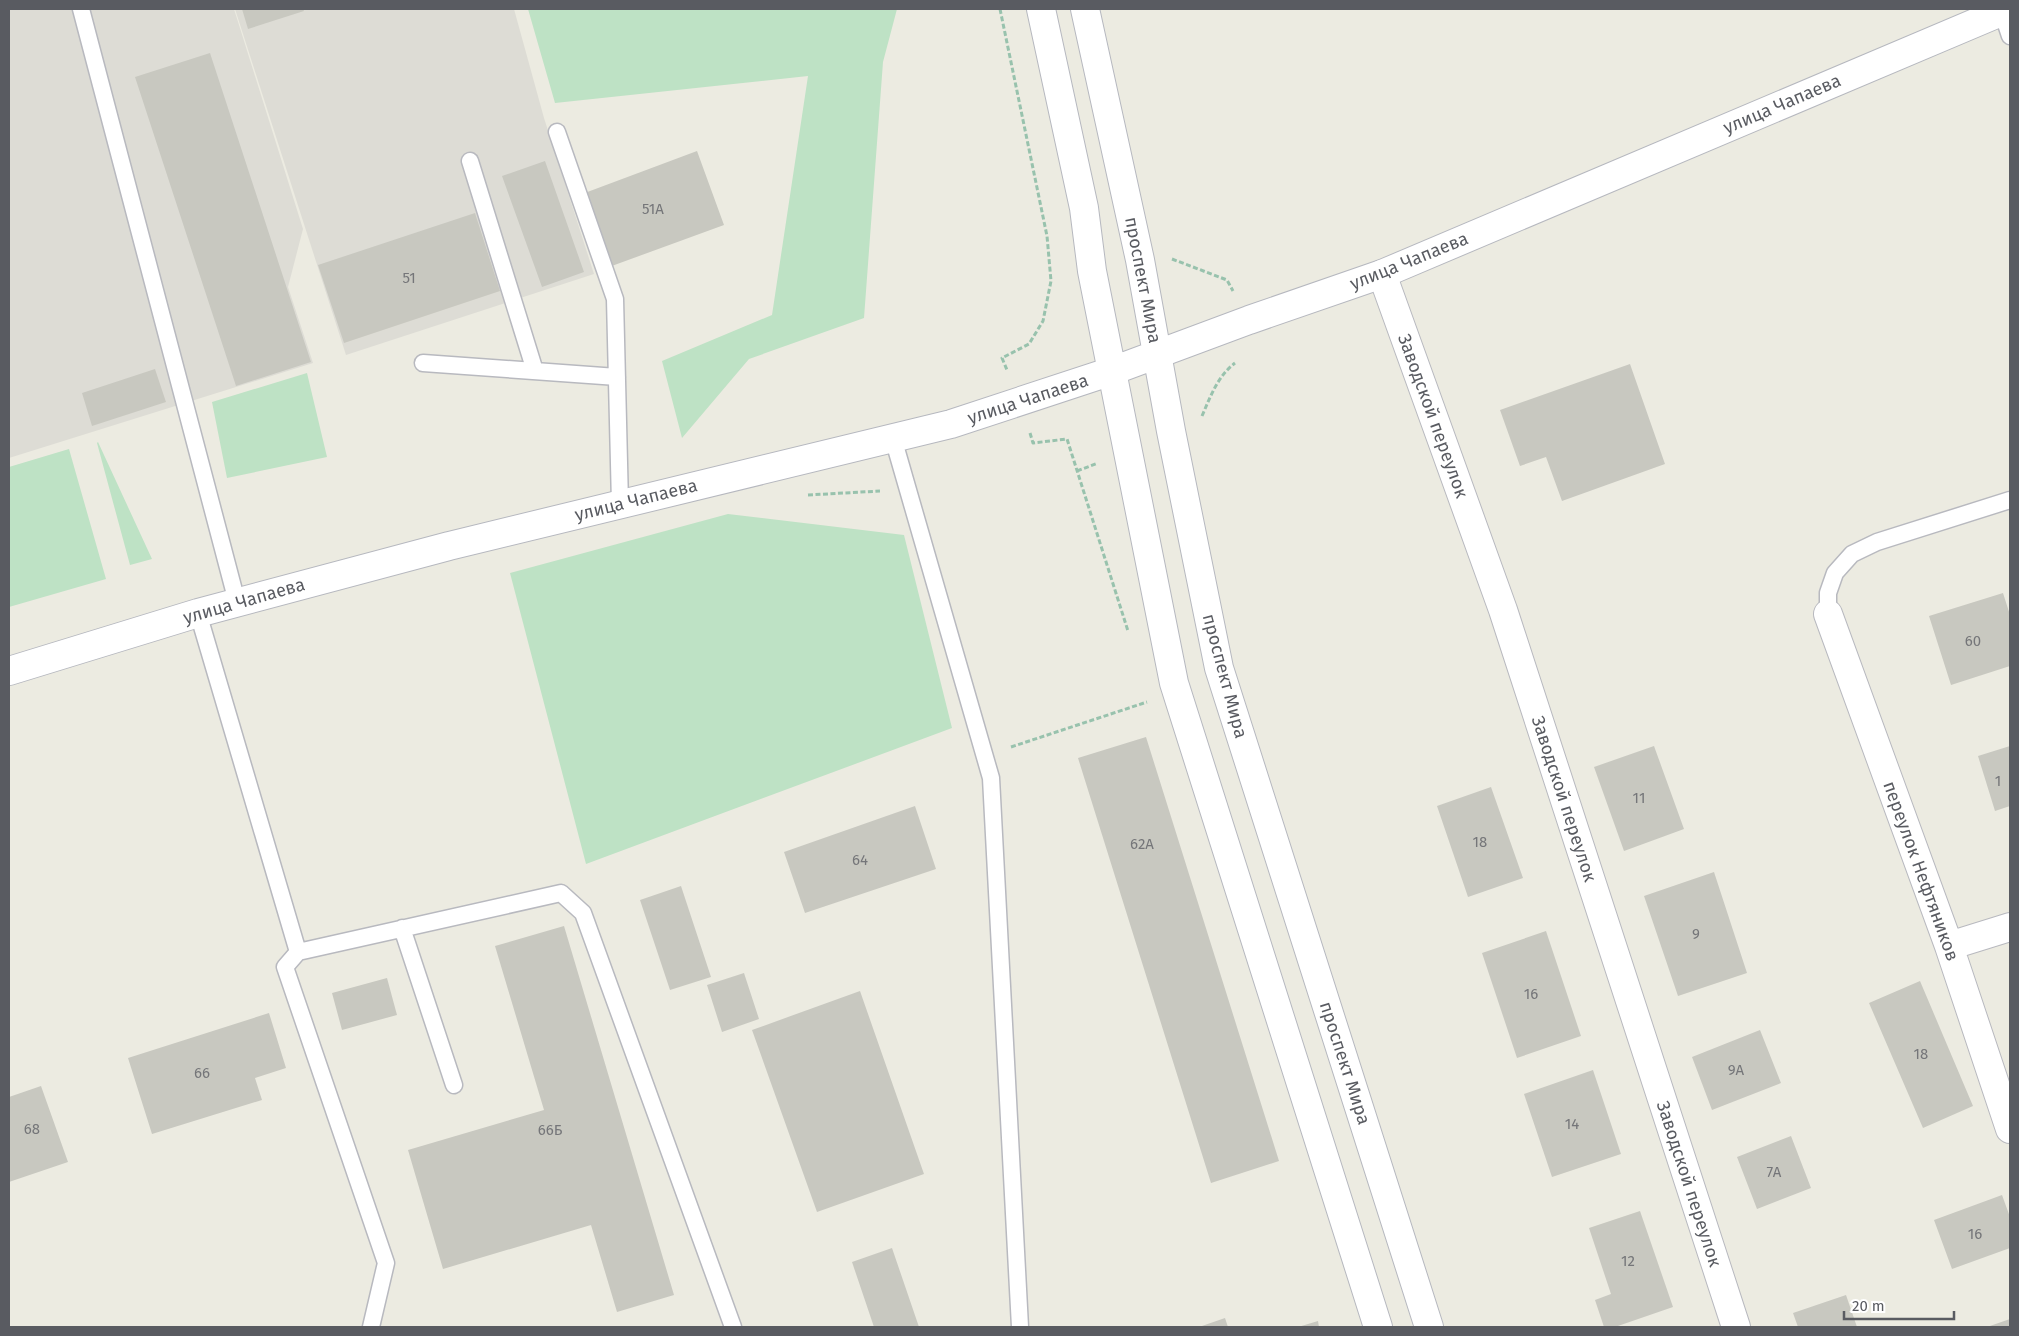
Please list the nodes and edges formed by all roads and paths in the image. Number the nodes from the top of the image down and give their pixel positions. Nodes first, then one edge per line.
1 (81, 9) edge
2 (1041, 9) edge
3 (1085, 9) edge
4 (2007, 19) edge
5 (557, 132) dead end
6 (470, 161) dead end
7 (1382, 274) junction
8 (1158, 355) junction
9 (423, 363) dead end
10 (535, 371) junction
11 (1112, 371) junction
12 (617, 377) junction
13 (893, 438) junction
14 (2010, 500) edge
15 (620, 504) junction
16 (237, 602) junction
17 (198, 613) junction
18 (1828, 614) joint
19 (9, 672) edge
20 (1150, 701) dead end
21 (985, 756) junction
22 (2010, 927) edge
23 (402, 928) junction
24 (1949, 946) junction
25 (298, 952) junction
26 (454, 1085) dead end
27 (2010, 1129) edge
28 (370, 1327) edge
29 (733, 1327) edge
30 (1020, 1327) edge
31 (1378, 1327) edge
32 (1429, 1327) edge
33 (1736, 1327) edge

1 - 16 lane
2 - 11 street
3 - 8 street, проспект Мира
4 - 7 street, улица Чапаева
5 - 12 lane
6 - 10 lane
7 - 8 street, улица Чапаева
7 - 33 street, Заводской переулок
8 - 11 street, улица Чапаева
8 - 32 street, проспект Мира
9 - 10 lane
10 - 12 lane
11 - 13 street, улица Чапаева
11 - 31 street
12 - 15 lane
13 - 15 street, улица Чапаева
13 - 21 lane
14 - 18 lane
15 - 16 street, улица Чапаева
16 - 17 street, улица Чапаева
17 - 19 street, улица Чапаева
17 - 25 lane
18 - 24 street, переулок Нефтяников
20 - 21 path
21 - 30 lane
22 - 24 street
23 - 25 lane
23 - 26 lane
23 - 29 lane
24 - 27 street, переулок Нефтяников
25 - 28 lane

